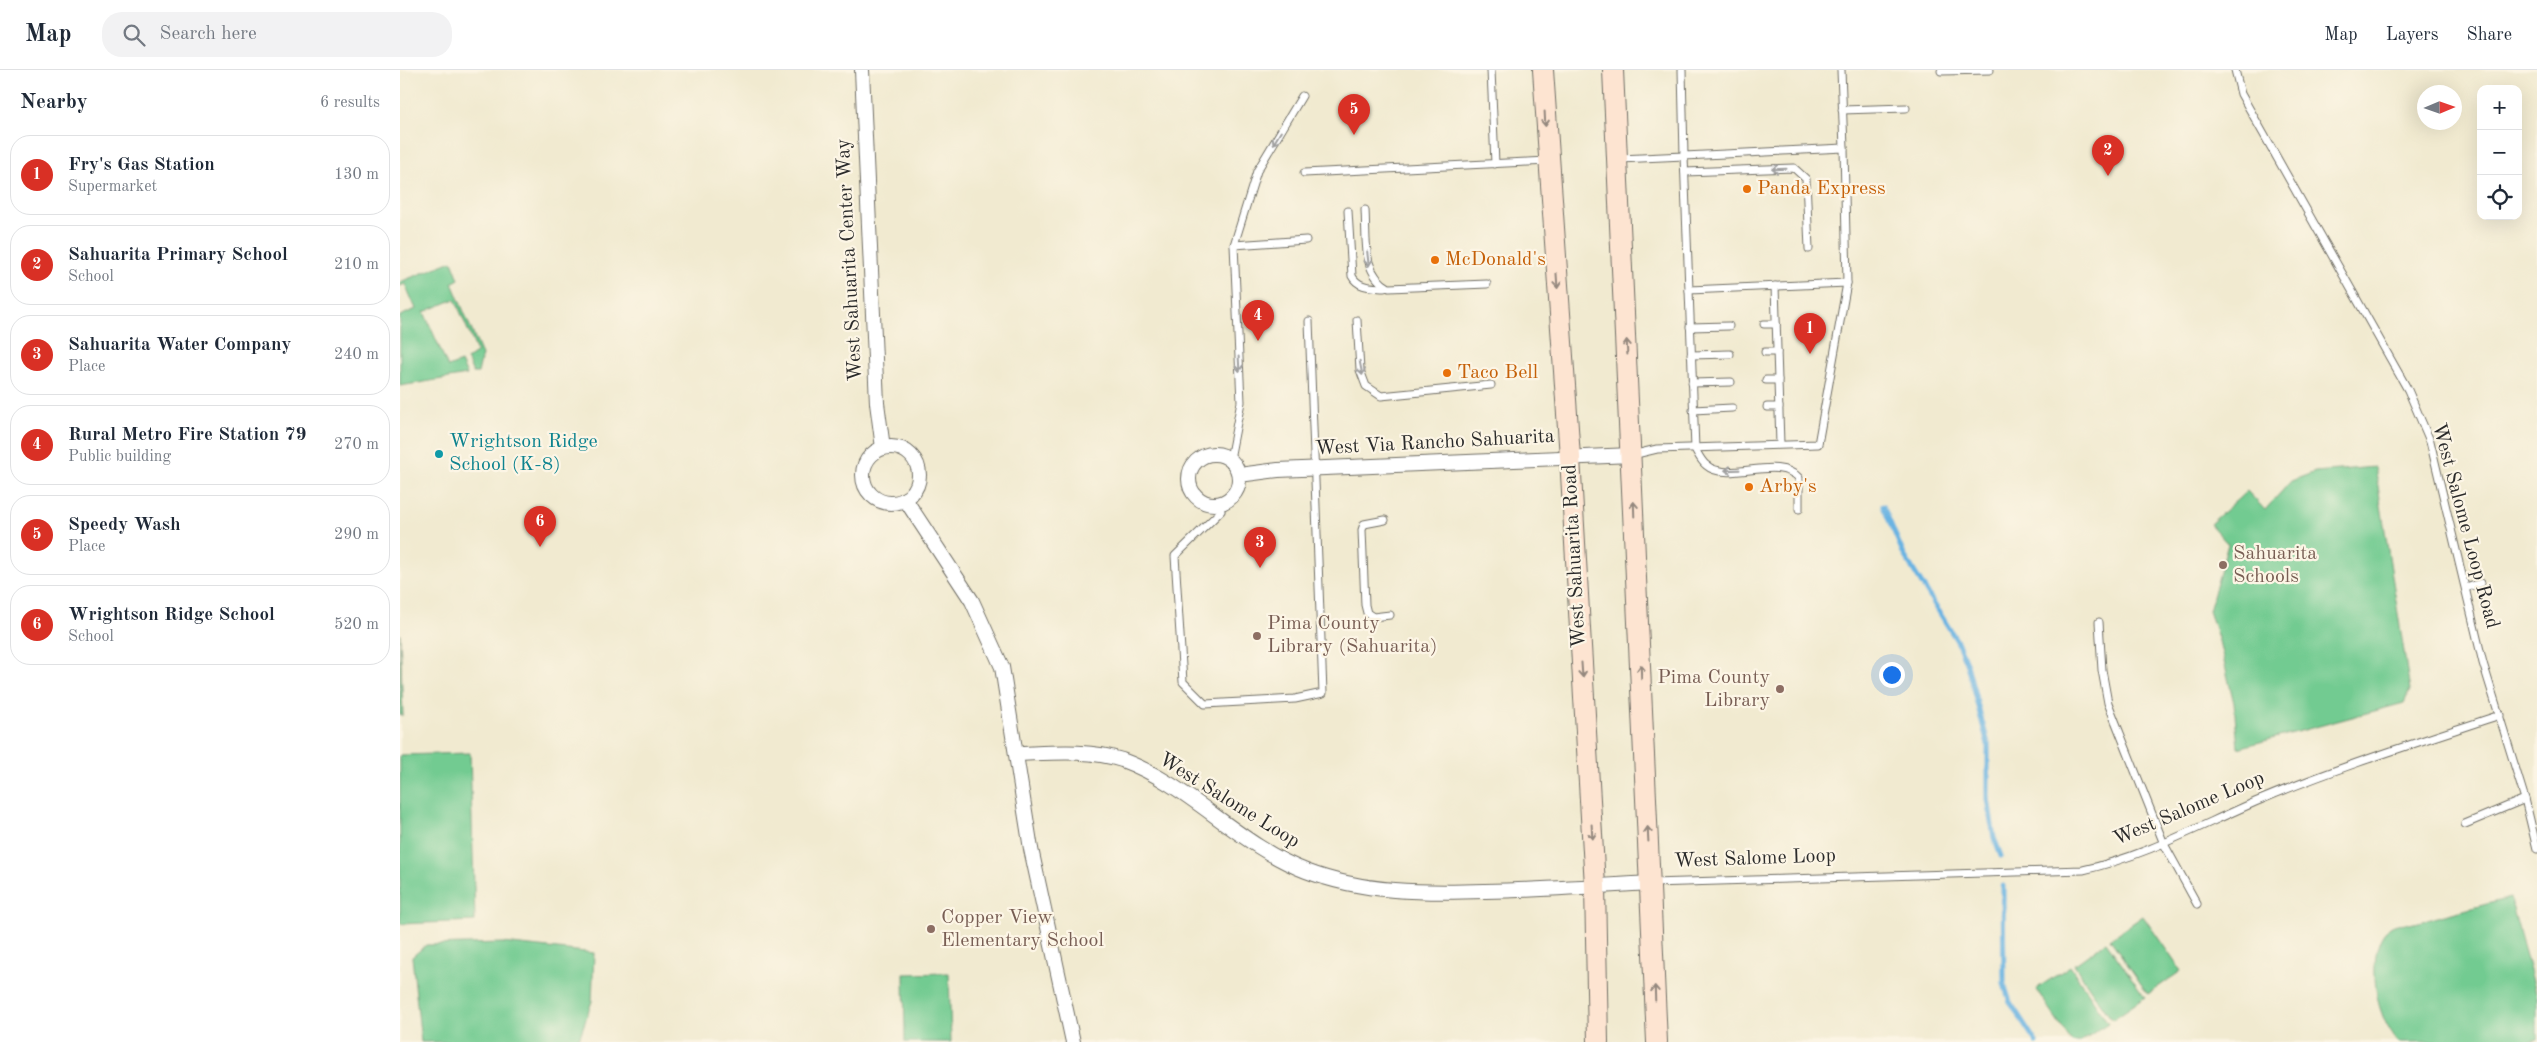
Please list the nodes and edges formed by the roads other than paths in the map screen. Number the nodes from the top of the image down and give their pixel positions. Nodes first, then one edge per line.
1 (862, 70) edge
2 (1491, 70) edge
3 (1542, 70) edge
4 (1613, 70) edge
5 (1682, 70) edge
6 (1841, 70) edge
7 (1990, 70) edge
8 (2235, 70) edge
9 (1941, 71) edge
10 (1302, 96) dead end
11 (1906, 108) dead end
12 (1842, 110) junction
13 (1844, 148) junction
14 (1684, 156) junction
15 (1617, 160) junction
16 (1548, 161) junction
17 (1495, 164) junction
18 (1685, 172) junction
19 (1304, 173) dead end
20 (1365, 210) dead end
21 (1348, 211) dead end
22 (1306, 240) dead end
23 (1234, 245) junction
24 (1809, 249) dead end
25 (1847, 283) junction
26 (1487, 284) dead end
27 (1775, 286) junction
28 (1389, 288) junction
29 (1689, 290) junction
30 (1356, 320) dead end
31 (1309, 321) dead end
32 (1764, 324) dead end
33 (1776, 324) junction
34 (1728, 326) dead end
35 (1690, 327) junction
36 (1765, 352) dead end
37 (1777, 352) junction
38 (1730, 354) dead end
39 (1691, 355) junction
40 (1766, 380) dead end
41 (1778, 380) junction
42 (1731, 382) dead end
43 (1692, 383) junction
44 (1491, 385) dead end
45 (1767, 407) dead end
46 (1779, 407) junction
47 (1732, 408) dead end
48 (1693, 410) junction
49 (1780, 444) junction
50 (883, 448) junction
51 (1695, 449) junction
52 (1632, 455) junction
53 (1570, 457) junction
54 (1230, 459) junction
55 (1314, 469) junction
56 (1239, 475) junction
57 (906, 499) junction
58 (1218, 504) junction
59 (1800, 509) dead end
60 (1385, 520) dead end
61 (2481, 583) dead end
62 (2466, 588) junction
63 (1390, 616) dead end
64 (2099, 622) dead end
65 (2500, 715) junction
66 (1017, 754) junction
67 (2525, 799) junction
68 (2465, 824) dead end
69 (2164, 844) junction
70 (2537, 849) edge
71 (1650, 883) junction
72 (1595, 886) junction
73 (2197, 904) dead end
74 (1073, 1042) edge
75 (1598, 1042) edge
76 (1658, 1042) edge

1 - 50 street, West Sahuarita Center Way
2 - 17 lane
3 -> 16 main road, West Sahuarita Road
4 - 15 main road
5 - 14 lane
6 - 12 lane
7 - 9 lane
8 - 62 lane, West Salome Loop Road
10 -> 23 lane
11 - 12 lane
12 - 13 lane
13 - 14 lane
13 - 25 lane
14 - 15 lane
14 - 18 lane
52 -> 15 main road
16 - 17 lane
16 -> 53 main road, West Sahuarita Road
17 - 19 lane
24 -> 18 lane
18 - 29 lane
20 -> 28 lane
21 - 28 lane
22 - 23 lane
23 -> 54 lane
25 - 27 lane
25 - 49 lane
26 - 28 lane
27 - 29 lane
27 - 33 lane
29 - 35 lane
30 -> 44 lane
31 - 55 lane
32 - 33 lane
33 - 37 lane
34 - 35 lane
35 - 39 lane
36 - 37 lane
37 - 41 lane
38 - 39 lane
39 - 43 lane
40 - 41 lane
41 - 46 lane
42 - 43 lane
43 - 48 lane
45 - 46 lane
46 - 49 lane
47 - 48 lane
48 - 51 lane
49 - 51 lane
50 - 57 street
50 - 57 street
51 - 52 lane
59 -> 51 lane
52 - 53 street, West Via Rancho Sahuarita
71 -> 52 main road
53 - 55 street, West Via Rancho Sahuarita
53 -> 72 main road, West Sahuarita Road
54 - 56 street
54 - 58 street
55 - 56 street, West Via Rancho Sahuarita
55 - 58 lane
56 - 58 street
57 - 66 street
60 - 63 lane
61 - 62 lane
62 - 65 lane, West Salome Loop Road
64 - 69 lane
65 - 67 lane, West Salome Loop Road
65 - 69 lane, West Salome Loop
66 - 72 street, West Salome Loop
66 - 74 street
67 - 68 lane
67 - 70 lane, West Salome Loop Road
69 - 71 lane, West Salome Loop
69 - 73 lane
71 - 72 street, West Salome Loop
76 -> 71 main road
72 - 75 main road, West Sahuarita Road

